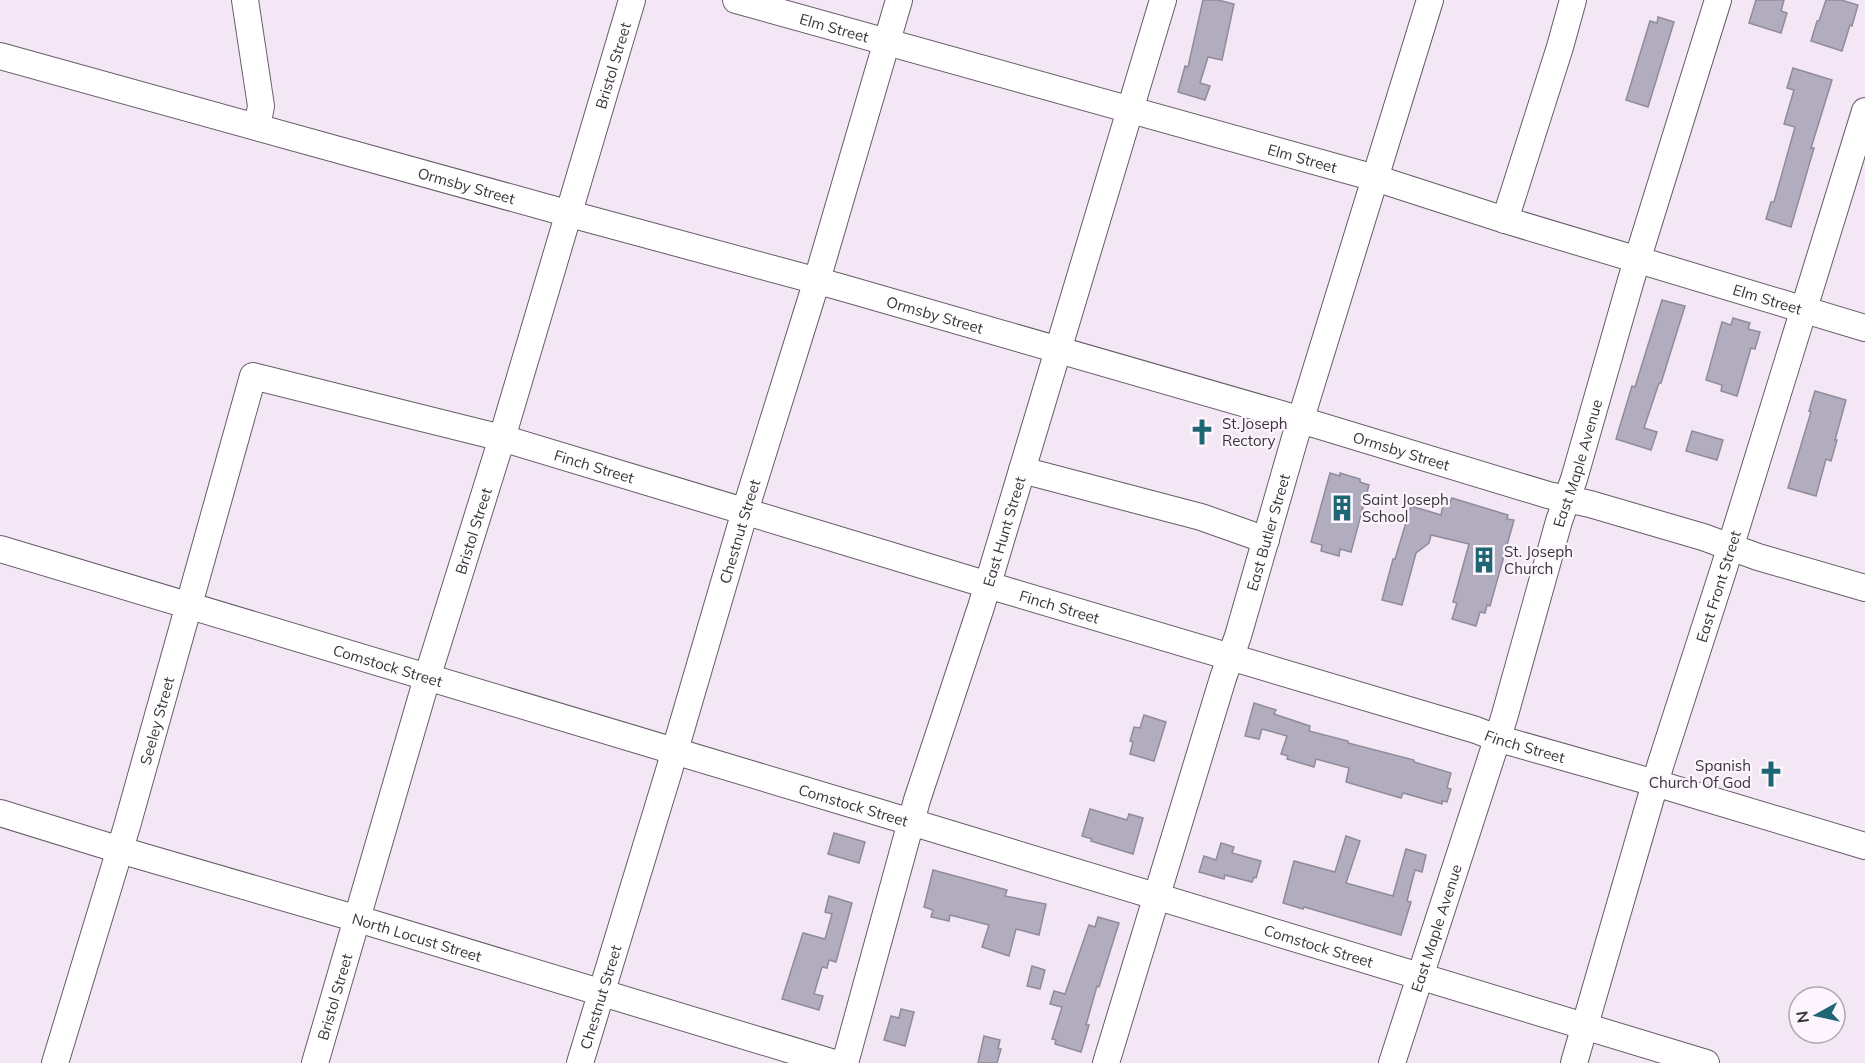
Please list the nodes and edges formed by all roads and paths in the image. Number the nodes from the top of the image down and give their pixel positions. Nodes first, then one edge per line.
1 (245, 0) edge
2 (632, 0) edge
3 (736, 0) edge
4 (898, 0) edge
5 (1163, 0) edge
6 (1430, 0) edge
7 (1573, 0) edge
8 (1718, 0) edge
9 (775, 5) edge
10 (886, 42) junction
11 (0, 56) edge
12 (1130, 109) junction
13 (1865, 111) edge
14 (257, 127) junction
15 (1375, 178) junction
16 (570, 214) junction
17 (1505, 220) junction
18 (1638, 260) junction
19 (817, 280) junction
20 (1804, 310) junction
21 (1865, 328) edge
22 (1057, 350) junction
23 (253, 376) joint
24 (1301, 421) junction
25 (502, 438) junction
26 (1022, 470) junction
27 (1567, 500) junction
28 (746, 511) junction
29 (1266, 540) junction
30 (1730, 548) junction
31 (0, 549) edge
32 (987, 584) junction
33 (1865, 588) edge
34 (190, 606) junction
35 (1230, 657) junction
36 (427, 678) junction
37 (1496, 738) junction
38 (675, 752) junction
39 (1655, 783) junction
40 (0, 813) edge
41 (911, 822) junction
42 (1865, 846) edge
43 (120, 850) junction
44 (1157, 897) junction
45 (358, 919) junction
46 (1420, 977) junction
47 (601, 993) junction
48 (1586, 1027) junction
49 (55, 1063) edge
50 (315, 1063) edge
51 (580, 1063) edge
52 (834, 1063) edge
53 (845, 1063) edge
54 (1106, 1063) edge
55 (1392, 1063) edge
56 (1574, 1063) edge
57 (1706, 1063) edge

1 - 14 street
2 - 16 street, Bristol Street
3 - 9 street, Elm Street
4 - 10 street, Chestnut Street
5 - 12 street, East Hunt Street
6 - 15 street, East Butler Street
7 - 17 street
8 - 18 street, East Maple Avenue
9 - 10 street, Elm Street
10 - 12 street, Elm Street
10 - 19 street, Chestnut Street
11 - 14 street, Ormsby Street
12 - 15 street, Elm Street
12 - 22 street, East Hunt Street
13 - 20 street, East Front Street
14 - 16 street, Ormsby Street
15 - 17 street, Elm Street
15 - 24 street, East Butler Street
16 - 19 street, Ormsby Street
16 - 25 street, Bristol Street
17 - 18 street, Elm Street
18 - 20 street, Elm Street
18 - 27 street, East Maple Avenue
19 - 22 street, Ormsby Street
19 - 28 street, Chestnut Street
20 - 21 street, Elm Street
20 - 30 street, East Front Street
22 - 24 street, Ormsby Street
22 - 26 street, East Hunt Street
23 - 25 street, Finch Street
23 - 34 street, Seeley Street
24 - 27 street, Ormsby Street
24 - 29 street, East Butler Street
25 - 28 street, Finch Street
25 - 36 street, Bristol Street
26 - 29 street
26 - 32 street, East Hunt Street
27 - 30 street, Ormsby Street
27 - 37 street, East Maple Avenue
28 - 32 street, Finch Street
28 - 38 street, Chestnut Street
29 - 35 street, East Butler Street
30 - 33 street, Ormsby Street
30 - 39 street, East Front Street
31 - 34 street, Comstock Street
32 - 35 street, Finch Street
32 - 41 street, East Hunt Street
34 - 36 street, Comstock Street
34 - 43 street, Seeley Street
35 - 37 street, Finch Street
35 - 44 street, East Butler Street
36 - 38 street, Comstock Street
36 - 45 street, Bristol Street
37 - 39 street, Finch Street
37 - 46 street, East Maple Avenue
38 - 41 street, Comstock Street
38 - 47 street, Chestnut Street
39 - 42 street, Finch Street
39 - 48 street, East Front Street
40 - 43 street, North Locust Street
41 - 44 street, Comstock Street
41 - 53 street, East Hunt Street
43 - 45 street, North Locust Street
43 - 49 street, Seeley Street
44 - 46 street, Comstock Street
44 - 54 street, East Butler Street
45 - 47 street, North Locust Street
45 - 50 street, Bristol Street
46 - 48 street, Comstock Street
46 - 55 street, East Maple Avenue
47 - 51 street, Chestnut Street
47 - 52 street, North Locust Street
48 - 56 street, East Front Street
48 - 57 street, Comstock Street

